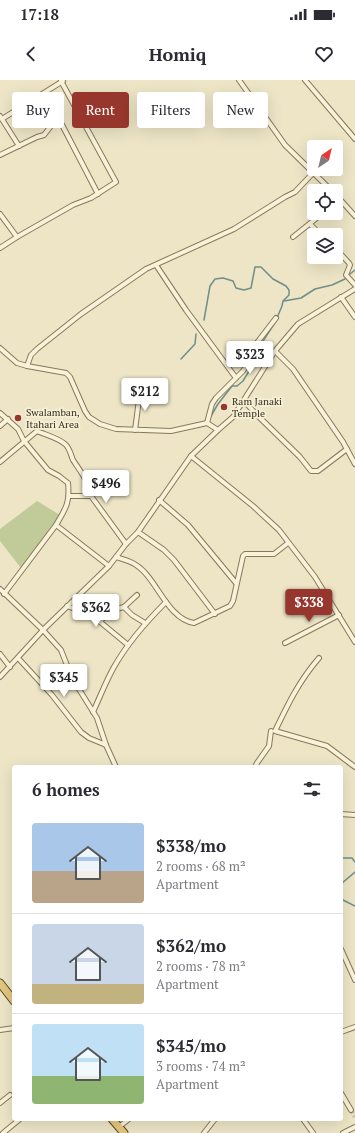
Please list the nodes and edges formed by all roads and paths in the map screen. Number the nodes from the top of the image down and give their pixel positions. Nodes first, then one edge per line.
1 (238, 80) edge
2 (305, 80) edge
3 (63, 81) edge
4 (1, 117) edge
5 (355, 139) edge
6 (19, 146) junction
7 (0, 155) edge
8 (307, 167) edge
9 (310, 176) edge
10 (316, 176) edge
11 (325, 184) edge
12 (98, 194) junction
13 (343, 202) edge
14 (0, 214) edge
15 (355, 216) edge
16 (315, 220) edge
17 (310, 224) junction
18 (314, 228) edge
19 (17, 236) junction
20 (293, 237) dead end
21 (0, 248) edge
22 (343, 257) edge
23 (156, 265) junction
24 (355, 285) edge
25 (355, 289) edge
26 (341, 297) junction
27 (355, 317) edge
28 (276, 318) dead end
29 (0, 348) edge
30 (276, 352) junction
31 (27, 366) junction
32 (236, 378) junction
33 (140, 392) dead end
34 (244, 400) junction
35 (0, 413) edge
36 (8, 419) junction
37 (207, 423) junction
38 (0, 426) edge
39 (135, 430) junction
40 (218, 430) junction
41 (24, 442) junction
42 (347, 449) junction
43 (192, 456) junction
44 (0, 462) edge
45 (355, 464) edge
46 (69, 496) junction
47 (91, 496) junction
48 (159, 500) junction
49 (56, 525) junction
50 (138, 532) junction
51 (288, 543) junction
52 (126, 544) junction
53 (116, 557) junction
54 (109, 566) junction
55 (236, 583) junction
56 (1, 592) edge
57 (137, 595) dead end
58 (166, 602) junction
59 (67, 606) junction
60 (124, 607) junction
61 (215, 614) junction
62 (339, 615) junction
63 (100, 621) junction
64 (145, 623) junction
65 (43, 630) junction
66 (355, 642) edge
67 (285, 643) dead end
68 (128, 645) junction
69 (0, 654) edge
70 (18, 658) junction
71 (319, 658) dead end
72 (10, 667) junction
73 (0, 677) edge
74 (93, 712) junction
75 (271, 731) dead end
76 (106, 745) junction
77 (115, 765) edge
78 (256, 765) edge
79 (355, 767) edge
80 (343, 814) edge
81 (355, 815) edge
82 (343, 954) edge
83 (355, 980) edge
84 (0, 983) edge
85 (12, 998) edge
86 (355, 1027) edge
87 (12, 1028) edge
88 (0, 1030) edge
89 (343, 1031) edge
90 (10, 1095) dead end
91 (343, 1097) edge
92 (0, 1103) edge
93 (350, 1110) dead end
94 (18, 1121) edge
95 (114, 1121) edge
96 (128, 1121) edge
97 (213, 1121) edge
98 (305, 1121) edge
99 (355, 1127) edge
100 (121, 1130) edge
101 (3, 1133) edge
102 (204, 1133) edge
103 (314, 1133) edge
104 (343, 1133) edge

1 - 8 street
2 - 5 street
3 - 4 street
3 - 12 street
4 - 6 street
6 - 7 street
6 - 12 street
9 - 23 street
10 - 11 street
12 - 19 street
13 - 15 street
14 - 19 street
16 - 17 street
17 - 18 street
17 - 20 street
19 - 21 street
22 - 24 street
23 - 31 street
23 - 32 street
25 - 26 street
26 - 27 street
26 - 30 street
28 - 32 street
29 - 31 street
30 - 34 street
30 - 42 street
31 - 39 street
32 - 37 street
33 - 39 street
34 - 40 street
34 - 42 street
35 - 36 street
36 - 38 street
36 - 41 street
37 - 39 street
37 - 40 street
40 - 43 street
41 - 44 street
41 - 46 street
41 - 47 street
42 - 45 street
43 - 48 street
43 - 51 street
46 - 47 street
46 - 49 street
47 - 52 street
48 - 50 street
48 - 55 street
49 - 54 street
49 - 56 street
50 - 52 street
50 - 61 street
51 - 55 street
51 - 62 street
52 - 53 street
53 - 54 street
53 - 58 street
54 - 59 street
55 - 61 street
56 - 65 street
57 - 60 street
58 - 61 street
58 - 64 street
59 - 63 street
59 - 65 street
60 - 63 street
60 - 64 street
62 - 66 street
62 - 67 street
63 - 68 street
64 - 68 street
65 - 70 street
65 - 74 street
68 - 74 street
69 - 72 street
70 - 72 street
70 - 76 street
71 - 79 street
72 - 73 street
74 - 76 street
75 - 78 street
76 - 77 street
80 - 81 street
82 - 83 street
84 - 85 highway
86 - 89 street
87 - 88 street
90 - 92 street
91 - 93 street
94 - 101 street
95 - 100 highway
96 - 100 street
97 - 102 street
98 - 103 street
99 - 104 street

